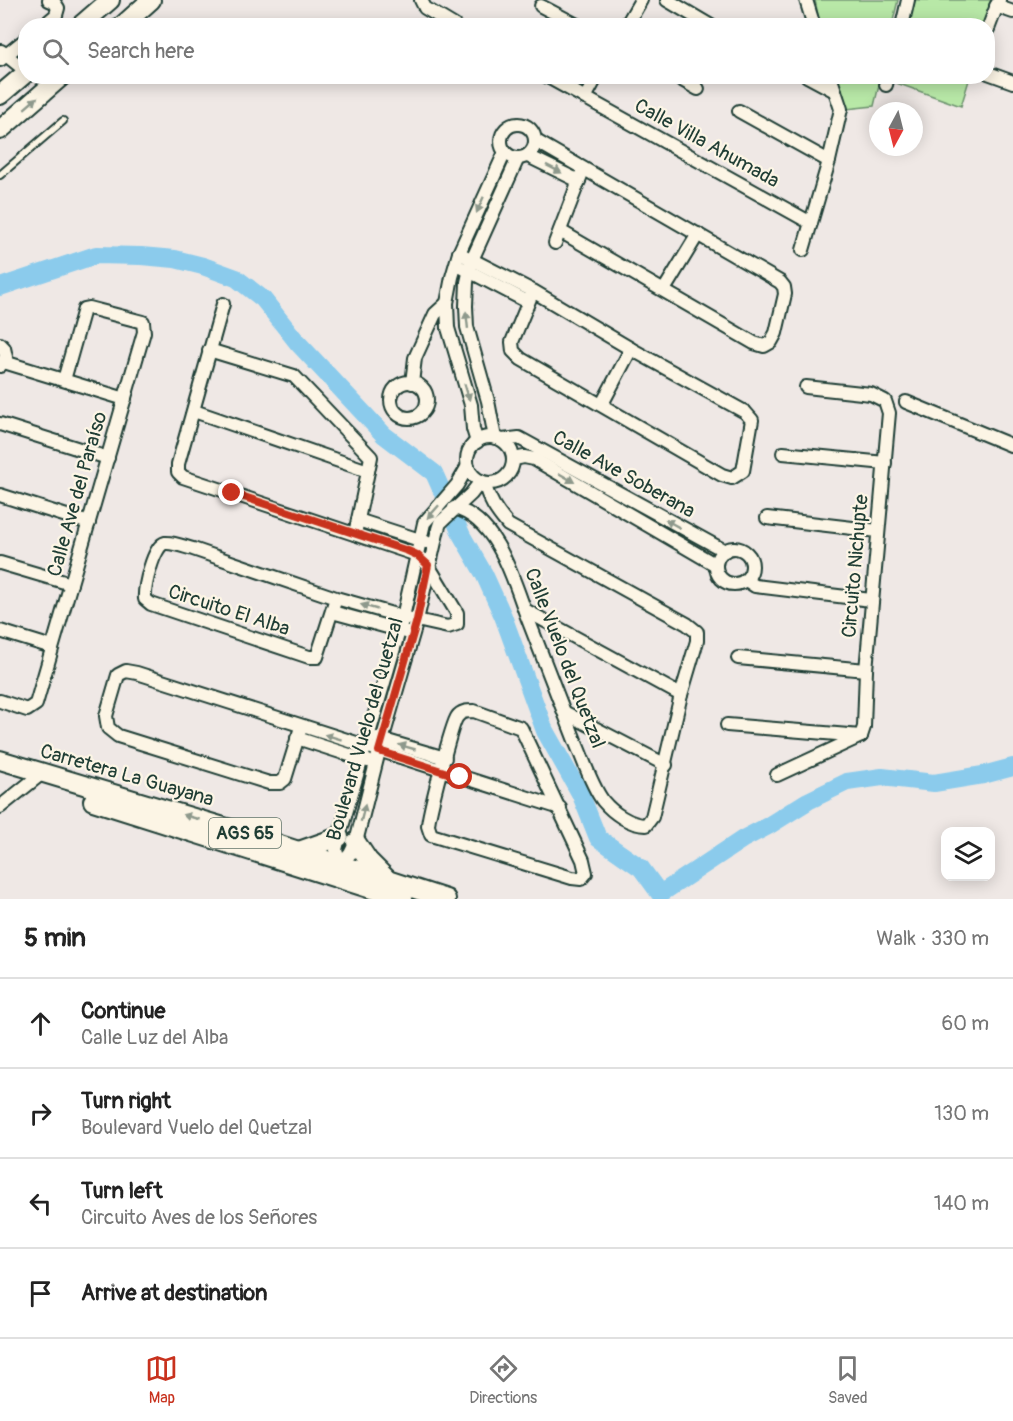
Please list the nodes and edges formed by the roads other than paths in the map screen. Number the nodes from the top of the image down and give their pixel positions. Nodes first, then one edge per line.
1 (110, 0) edge
2 (151, 0) edge
3 (421, 0) edge
4 (641, 0) edge
5 (668, 0) edge
6 (908, 0) edge
7 (804, 1) edge
8 (998, 3) edge
9 (53, 4) edge
10 (541, 6) dead end
11 (1013, 12) edge
12 (52, 18) edge
13 (89, 18) edge
14 (131, 18) edge
15 (441, 18) edge
16 (564, 18) edge
17 (631, 18) edge
18 (698, 18) edge
19 (811, 18) edge
20 (904, 18) edge
21 (992, 18) edge
22 (18, 44) edge
23 (2, 55) edge
24 (18, 66) edge
25 (995, 76) edge
26 (18, 79) edge
27 (1013, 82) edge
28 (53, 84) edge
29 (560, 84) edge
30 (593, 84) edge
31 (689, 84) edge
32 (822, 84) edge
33 (833, 84) edge
34 (698, 89) dead end
35 (835, 91) junction
36 (0, 95) edge
37 (585, 98) junction
38 (739, 111) dead end
39 (63, 121) dead end
40 (0, 130) edge
41 (536, 141) junction
42 (505, 152) junction
43 (523, 157) junction
44 (829, 161) junction
45 (0, 175) edge
46 (581, 176) junction
47 (812, 223) junction
48 (698, 234) junction
49 (803, 250) dead end
50 (457, 258) junction
51 (470, 265) junction
52 (664, 290) junction
53 (531, 297) junction
54 (447, 303) junction
55 (223, 304) dead end
56 (0, 344) edge
57 (630, 349) junction
58 (209, 350) junction
59 (2, 364) edge
60 (64, 380) junction
61 (412, 383) dead end
62 (806, 387) dead end
63 (125, 399) junction
64 (906, 402) dead end
65 (602, 404) junction
66 (194, 411) junction
67 (0, 424) edge
68 (498, 439) junction
69 (477, 442) junction
70 (1013, 446) edge
71 (783, 453) dead end
72 (108, 458) junction
73 (514, 459) junction
74 (885, 463) junction
75 (468, 466) junction
76 (368, 471) junction
77 (483, 482) junction
78 (0, 495) edge
79 (454, 508) junction
80 (767, 518) dead end
81 (358, 520) junction
82 (89, 523) junction
83 (878, 531) junction
84 (355, 534) junction
85 (420, 538) junction
86 (433, 545) junction
87 (725, 551) junction
88 (417, 555) junction
89 (0, 563) edge
90 (428, 565) junction
91 (716, 565) junction
92 (746, 580) junction
93 (71, 584) junction
94 (336, 597) junction
95 (871, 600) junction
96 (525, 610) junction
97 (332, 612) junction
98 (403, 617) junction
99 (417, 620) junction
100 (398, 630) junction
101 (0, 631) edge
102 (412, 634) junction
103 (52, 647) junction
104 (738, 658) dead end
105 (866, 670) junction
106 (681, 695) junction
107 (0, 701) edge
108 (564, 712) junction
109 (727, 725) dead end
110 (299, 732) junction
111 (861, 735) junction
112 (365, 747) junction
113 (379, 752) junction
114 (445, 758) junction
115 (0, 760) edge
116 (666, 765) junction
117 (0, 771) edge
118 (441, 771) junction
119 (777, 775) dead end
120 (36, 777) junction
121 (0, 807) edge
122 (560, 808) junction
123 (347, 839) junction
124 (220, 843) junction
125 (299, 851) junction
126 (340, 865) junction
127 (387, 880) junction
128 (403, 899) edge
129 (420, 899) edge
130 (446, 899) edge

1 - 13 main road
2 - 14 main road
3 - 15 street
4 - 17 street
5 - 18 street
6 - 20 street
7 - 19 street
8 - 11 street
8 - 21 street
9 - 12 street
10 - 16 street
22 - 23 street
23 - 24 street
25 - 27 street
26 - 36 main road
40 -> 28 main road
29 - 37 street, Calle Villa Ahumada
30 - 37 street
31 - 34 street
32 - 35 street
33 - 35 street
35 - 44 street
37 - 47 street, Calle Villa Ahumada
38 - 44 street
39 - 45 lane
41 - 42 street
41 - 43 street
41 - 46 street
42 - 43 street
42 -> 50 street
43 -> 46 street
43 - 51 street
44 - 47 street
46 - 48 street
46 - 52 street
47 - 49 street
48 - 52 street
48 - 52 street
50 - 51 street
50 - 54 street
51 - 53 street
68 -> 51 street
53 - 57 street
53 - 65 street
54 - 61 street
54 -> 69 street
55 - 58 street
56 - 59 street
57 - 65 street
57 - 65 street
58 - 66 street
58 - 76 street
59 - 60 street
60 - 63 street
60 - 63 street, Calle Ave del Paraíso
62 - 74 street, Circuito Nichupte
63 - 72 street, Calle Ave del Paraíso
64 - 70 street
66 - 76 street
66 - 84 street
67 - 72 street
68 - 69 street
68 - 73 street
87 -> 68 street, Calle Ave Soberana
69 - 75 street
71 - 74 street
72 - 82 street, Calle Ave del Paraíso
73 - 77 street
73 -> 91 street, Calle Ave Soberana
74 - 83 street, Circuito Nichupte
75 - 77 street
75 -> 85 street, Boulevard Vuelo del Quetzal
76 - 81 street
77 - 79 street, Boulevard Vuelo del Quetzal
77 - 106 street
78 - 82 street
79 - 86 street, Boulevard Vuelo del Quetzal
79 - 96 street, Calle Vuelo del Quetzal
80 - 83 street
81 - 84 street
81 - 85 street
82 - 93 street, Calle Ave del Paraíso
83 - 95 street, Circuito Nichupte
84 - 88 street
85 - 86 street
85 - 88 street, Boulevard Vuelo del Quetzal
86 - 90 street, Boulevard Vuelo del Quetzal
87 - 91 street
87 - 92 street
88 - 90 street
88 - 98 street, Boulevard Vuelo del Quetzal
89 - 93 street
90 - 99 street, Boulevard Vuelo del Quetzal
90 - 99 street, Circuito El Alba
91 - 92 street
92 - 95 street
93 - 103 street, Calle Ave del Paraíso
94 - 97 street, Circuito El Alba
94 - 97 street, Circuito El Alba
98 -> 94 street, Circuito El Alba
95 - 105 street, Circuito Nichupte
96 - 106 street
96 - 108 street, Calle Vuelo del Quetzal
97 - 100 street
98 - 99 street, Circuito El Alba
98 - 100 street, Boulevard Vuelo del Quetzal
99 - 102 street, Boulevard Vuelo del Quetzal
100 - 102 street
100 - 112 street, Boulevard Vuelo del Quetzal
101 - 103 street
102 - 113 street, Boulevard Vuelo del Quetzal
103 - 107 street, Calle Ave del Paraíso
104 - 105 street
105 - 111 street, Circuito Nichupte
106 - 116 street
108 - 116 street
108 - 116 street, Calle Vuelo del Quetzal
109 - 111 street
110 - 110 street
110 - 112 street
111 - 119 street
112 - 113 street
112 - 113 street
112 - 123 street, Boulevard Vuelo del Quetzal
114 -> 113 street
113 - 118 street
123 -> 113 street, Boulevard Vuelo del Quetzal
114 - 118 street
114 - 122 street
115 - 120 main road, Carretera La Guayana / AGS 65
117 - 120 main road, Carretera La Guayana / AGS 65
118 - 122 street
118 - 122 street
120 - 121 street
120 - 124 main road, Carretera La Guayana / AGS 65
125 -> 120 main road, Carretera La Guayana / AGS 65
123 - 125 main road
123 - 126 street, Boulevard Vuelo del Quetzal
123 - 126 street, Boulevard Vuelo del Quetzal
123 - 127 main road
124 - 126 main road
124 - 128 main road, Carretera La Guayana / AGS 65
125 - 126 main road, Carretera La Guayana / AGS 65
126 - 127 main road, Carretera La Guayana / AGS 65
126 - 129 main road
127 - 130 main road, Carretera La Guayana / AGS 65

